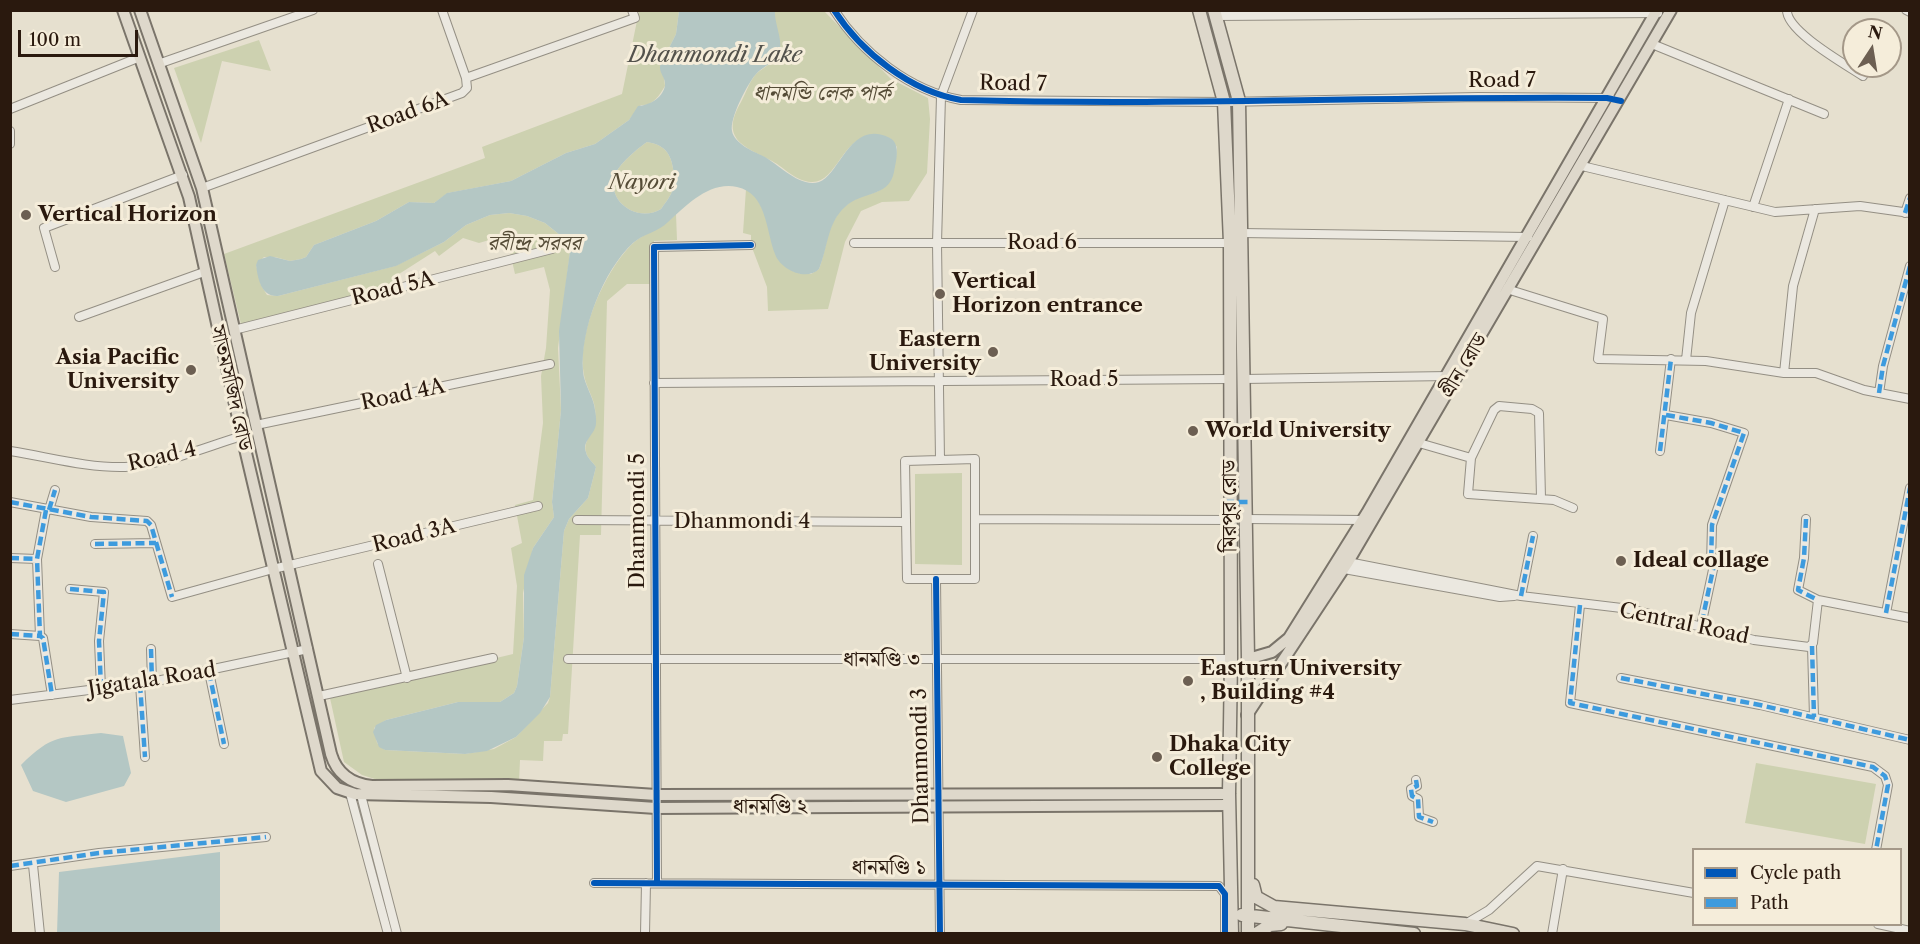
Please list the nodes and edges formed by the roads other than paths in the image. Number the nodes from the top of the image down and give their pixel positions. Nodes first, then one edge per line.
1 (123, 10) edge
2 (140, 10) edge
3 (313, 10) edge
4 (442, 10) edge
5 (834, 10) edge
6 (973, 10) edge
7 (1199, 10) edge
8 (1787, 10) edge
9 (1656, 12) edge
10 (1215, 13) edge
11 (634, 14) edge
12 (1670, 14) edge
13 (1652, 44) junction
14 (140, 57) junction
15 (1842, 61) edge
16 (158, 64) junction
17 (466, 78) junction
18 (941, 96) junction
19 (1607, 98) junction
20 (1789, 99) junction
21 (1620, 100) junction
22 (1239, 101) junction
23 (1224, 102) junction
24 (10, 109) edge
25 (1824, 114) dead end
26 (1582, 166) junction
27 (183, 175) junction
28 (202, 188) junction
29 (1910, 198) edge
30 (1725, 200) junction
31 (1753, 207) junction
32 (1815, 209) junction
33 (1907, 213) edge
34 (1241, 233) junction
35 (1528, 237) junction
36 (854, 243) dead end
37 (937, 243) junction
38 (1230, 243) junction
39 (751, 245) dead end
40 (552, 249) dead end
41 (1910, 266) edge
42 (55, 267) dead end
43 (204, 272) junction
44 (1510, 290) junction
45 (79, 316) dead end
46 (234, 330) junction
47 (1671, 359) junction
48 (1686, 360) junction
49 (550, 364) dead end
50 (1784, 373) junction
51 (1445, 376) junction
52 (1458, 376) junction
53 (1237, 379) junction
54 (938, 382) junction
55 (654, 383) junction
56 (1879, 393) junction
57 (1910, 399) edge
58 (1665, 415) junction
59 (256, 425) junction
60 (242, 436) junction
61 (1419, 443) junction
62 (10, 451) edge
63 (1660, 451) dead end
64 (1471, 458) junction
65 (940, 460) junction
66 (1910, 488) edge
67 (55, 490) dead end
68 (1541, 498) junction
69 (10, 502) edge
70 (538, 506) dead end
71 (1573, 508) dead end
72 (47, 510) junction
73 (975, 519) junction
74 (1246, 519) junction
75 (1806, 519) dead end
76 (577, 520) dead end
77 (1230, 520) junction
78 (1367, 520) junction
79 (655, 521) junction
80 (906, 522) junction
81 (1533, 536) dead end
82 (156, 543) junction
83 (95, 544) dead end
84 (10, 558) edge
85 (37, 559) junction
86 (378, 564) dead end
87 (1346, 565) junction
88 (289, 566) junction
89 (273, 569) junction
90 (936, 579) junction
91 (70, 589) dead end
92 (1521, 596) junction
93 (1818, 600) junction
94 (1580, 605) junction
95 (1886, 613) junction
96 (1910, 618) edge
97 (1701, 626) junction
98 (10, 634) edge
99 (40, 636) junction
100 (1812, 646) junction
101 (151, 649) dead end
102 (308, 649) junction
103 (293, 653) junction
104 (494, 658) dead end
105 (568, 659) dead end
106 (1231, 659) junction
107 (1248, 659) junction
108 (935, 660) junction
109 (656, 661) junction
110 (209, 672) junction
111 (407, 678) junction
112 (1621, 678) dead end
113 (152, 682) junction
114 (140, 684) junction
115 (101, 688) junction
116 (52, 694) junction
117 (319, 696) junction
118 (10, 700) edge
119 (1247, 715) junction
120 (1814, 717) junction
121 (1910, 740) edge
122 (224, 744) dead end
123 (145, 757) dead end
124 (1416, 780) dead end
125 (357, 783) junction
126 (355, 794) junction
127 (939, 794) junction
128 (656, 795) junction
129 (1248, 795) junction
130 (1229, 799) junction
131 (939, 806) junction
132 (656, 807) junction
133 (1433, 822) dead end
134 (266, 837) dead end
135 (1876, 848) edge
136 (33, 865) junction
137 (10, 866) edge
138 (1563, 869) junction
139 (594, 883) dead end
140 (646, 883) junction
141 (657, 883) junction
142 (940, 885) junction
143 (1692, 893) edge
144 (1232, 915) junction
145 (1248, 916) junction
146 (1312, 922) junction
147 (1466, 924) junction
148 (1887, 926) edge
149 (1910, 931) edge
150 (40, 933) edge
151 (388, 933) edge
152 (397, 933) edge
153 (645, 933) edge
154 (940, 933) edge
155 (1224, 933) edge
156 (1232, 933) edge
157 (1248, 933) edge
158 (1256, 933) edge
159 (1414, 933) edge
160 (1513, 933) edge
161 (1552, 933) edge

1 - 14 main road, সাতমসজিদ রোড
2 - 16 main road, সাতমসজিদ রোড
3 - 16 street
4 - 17 street
5 - 18 street, Road 7
6 - 18 street
7 - 23 highway, মিরপুর রোড
8 - 15 street
9 - 10 street
9 - 12 street
9 - 19 main road, গ্রীন রোড
10 - 22 highway, মিরপুর রোড
11 - 17 street, Road 6A
12 - 13 main road, গ্রীন রোড
13 - 20 street
13 - 21 main road, গ্রীন রোড
14 - 24 street
14 - 27 main road, সাতমসজিদ রোড
16 - 28 main road, সাতমসজিদ রোড
17 - 28 street, Road 6A
18 - 23 street, Road 7
18 - 37 street
19 - 21 street, Road 7
19 - 22 street, Road 7
19 - 35 main road, গ্রীন রোড
20 - 25 street
20 - 31 street
21 - 26 main road, গ্রীন রোড
22 - 23 street, Road 7
22 - 34 highway, মিরপুর রোড
23 - 38 highway, মিরপুর রোড
26 - 30 street
26 - 44 main road, গ্রীন রোড
27 - 42 street
27 - 43 main road, সাতমসজিদ রোড
28 - 46 main road, সাতমসজিদ রোড
29 - 33 street
30 - 31 street
30 - 48 street
31 - 32 street
32 - 33 street
32 - 50 street
34 - 35 street
34 - 53 highway, মিরপুর রোড
35 - 51 main road, গ্রীন রোড
36 - 37 street, Road 6
37 - 38 street, Road 6
37 - 54 street
38 - 53 highway, মিরপুর রোড
39 - 55 street, Dhanmondi 5
40 - 46 street, Road 5A
41 - 56 street
43 - 45 street
43 - 60 main road, সাতমসজিদ রোড
44 - 47 street
44 - 52 main road, গ্রীন রোড
46 - 59 main road, সাতমসজিদ রোড
47 - 48 street
47 - 58 street
48 - 50 street
49 - 59 street, Road 4A
50 - 56 street
51 - 52 street, Road 5
51 - 53 street, Road 5
51 - 78 main road, গ্রীন রোড
52 - 61 main road, গ্রীন রোড
53 - 54 street, Road 5
53 - 74 highway, মিরপুর রোড
53 - 77 highway, মিরপুর রোড
54 - 55 street, Road 5
54 - 65 street
55 - 79 street, Dhanmondi 5
56 - 57 street
58 - 63 street
58 - 97 street
59 - 88 main road, সাতমসজিদ রোড
60 - 62 street, Road 4
60 - 89 main road, সাতমসজিদ রোড
61 - 64 street
61 - 78 main road, গ্রীন রোড
64 - 68 street
64 - 68 street
65 - 73 street
65 - 80 street
66 - 95 street
67 - 72 street
68 - 71 street
69 - 72 street
70 - 88 street, Road 3A
72 - 82 street
72 - 85 street
73 - 77 street
73 - 90 street
74 - 78 street
74 - 107 highway, মিরপুর রোড
75 - 93 street
76 - 79 street, Dhanmondi 4
77 - 106 highway, মিরপুর রোড
78 - 87 main road, গ্রীন রোড
78 - 107 main road, গ্রীন রোড
79 - 80 street, Dhanmondi 4
79 - 109 street, Dhanmondi 5
80 - 90 street
81 - 92 street
82 - 83 street
82 - 89 street, Road 3A
84 - 85 street
85 - 99 street
86 - 111 street
87 - 92 street, Central Road
87 - 119 main road, গ্রীন রোড
88 - 89 street, Road 3A
88 - 102 main road, সাতমসজিদ রোড
89 - 103 main road, সাতমসজিদ রোড
90 - 108 street, Dhanmondi 3
91 - 115 street
92 - 94 street, Central Road
93 - 95 street
93 - 100 street
94 - 97 street, Central Road
94 - 135 street
95 - 96 street
97 - 100 street, Central Road
98 - 99 street
99 - 116 street
100 - 120 street
101 - 113 street
102 - 103 street, Jigatala Road
102 - 117 main road, সাতমসজিদ রোড
103 - 110 street, Jigatala Road
103 - 126 main road, সাতমসজিদ রোড
104 - 111 street
105 - 109 street, ধানমণ্ডি ৩
106 - 107 highway
106 - 108 street, ধানমণ্ডি ৩
106 - 130 highway, মিরপুর রোড
107 - 119 highway, মিরপুর রোড
108 - 109 street, ধানমণ্ডি ৩
108 - 127 street, Dhanmondi 3
109 - 128 street, Dhanmondi 5
110 - 113 street, Jigatala Road
110 - 122 street
111 - 117 street
112 - 120 street
113 - 114 street, Jigatala Road
114 - 115 street, Jigatala Road
114 - 123 street
115 - 116 street, Jigatala Road
116 - 118 street, Jigatala Road
117 - 125 main road, সাতমসজিদ রোড
119 - 129 highway, মিরপুর রোড
120 - 121 street
124 - 133 street
125 - 126 main road
125 - 128 main road, ধানমণ্ডি ২
126 - 132 main road, ধানমণ্ডি ২
126 - 151 street
126 - 152 street
127 - 128 main road, ধানমণ্ডি ২
127 - 130 main road, ধানমণ্ডি ২
127 - 131 street, Dhanmondi 3
128 - 132 street
129 - 145 highway, মিরপুর রোড
129 - 147 highway
130 - 131 main road, ধানমণ্ডি ২
130 - 144 highway, মিরপুর রোড
131 - 132 main road, ধানমণ্ডি ২
131 - 142 street, Dhanmondi 3
132 - 141 street
134 - 136 street
136 - 137 street
136 - 150 street
138 - 143 street
138 - 147 street
138 - 161 street
139 - 140 street, ধানমণ্ডি ১
140 - 141 street, ধানমণ্ডি ১
140 - 153 street
141 - 142 street, ধানমণ্ডি ১
142 - 154 street, Dhanmondi 3
142 - 155 street, ধানমণ্ডি ১
144 - 145 highway
144 - 156 highway, মিরপুর রোড
145 - 146 highway
145 - 157 highway, মিরপুর রোড
146 - 158 highway
146 - 159 highway
147 - 160 highway
148 - 149 street

